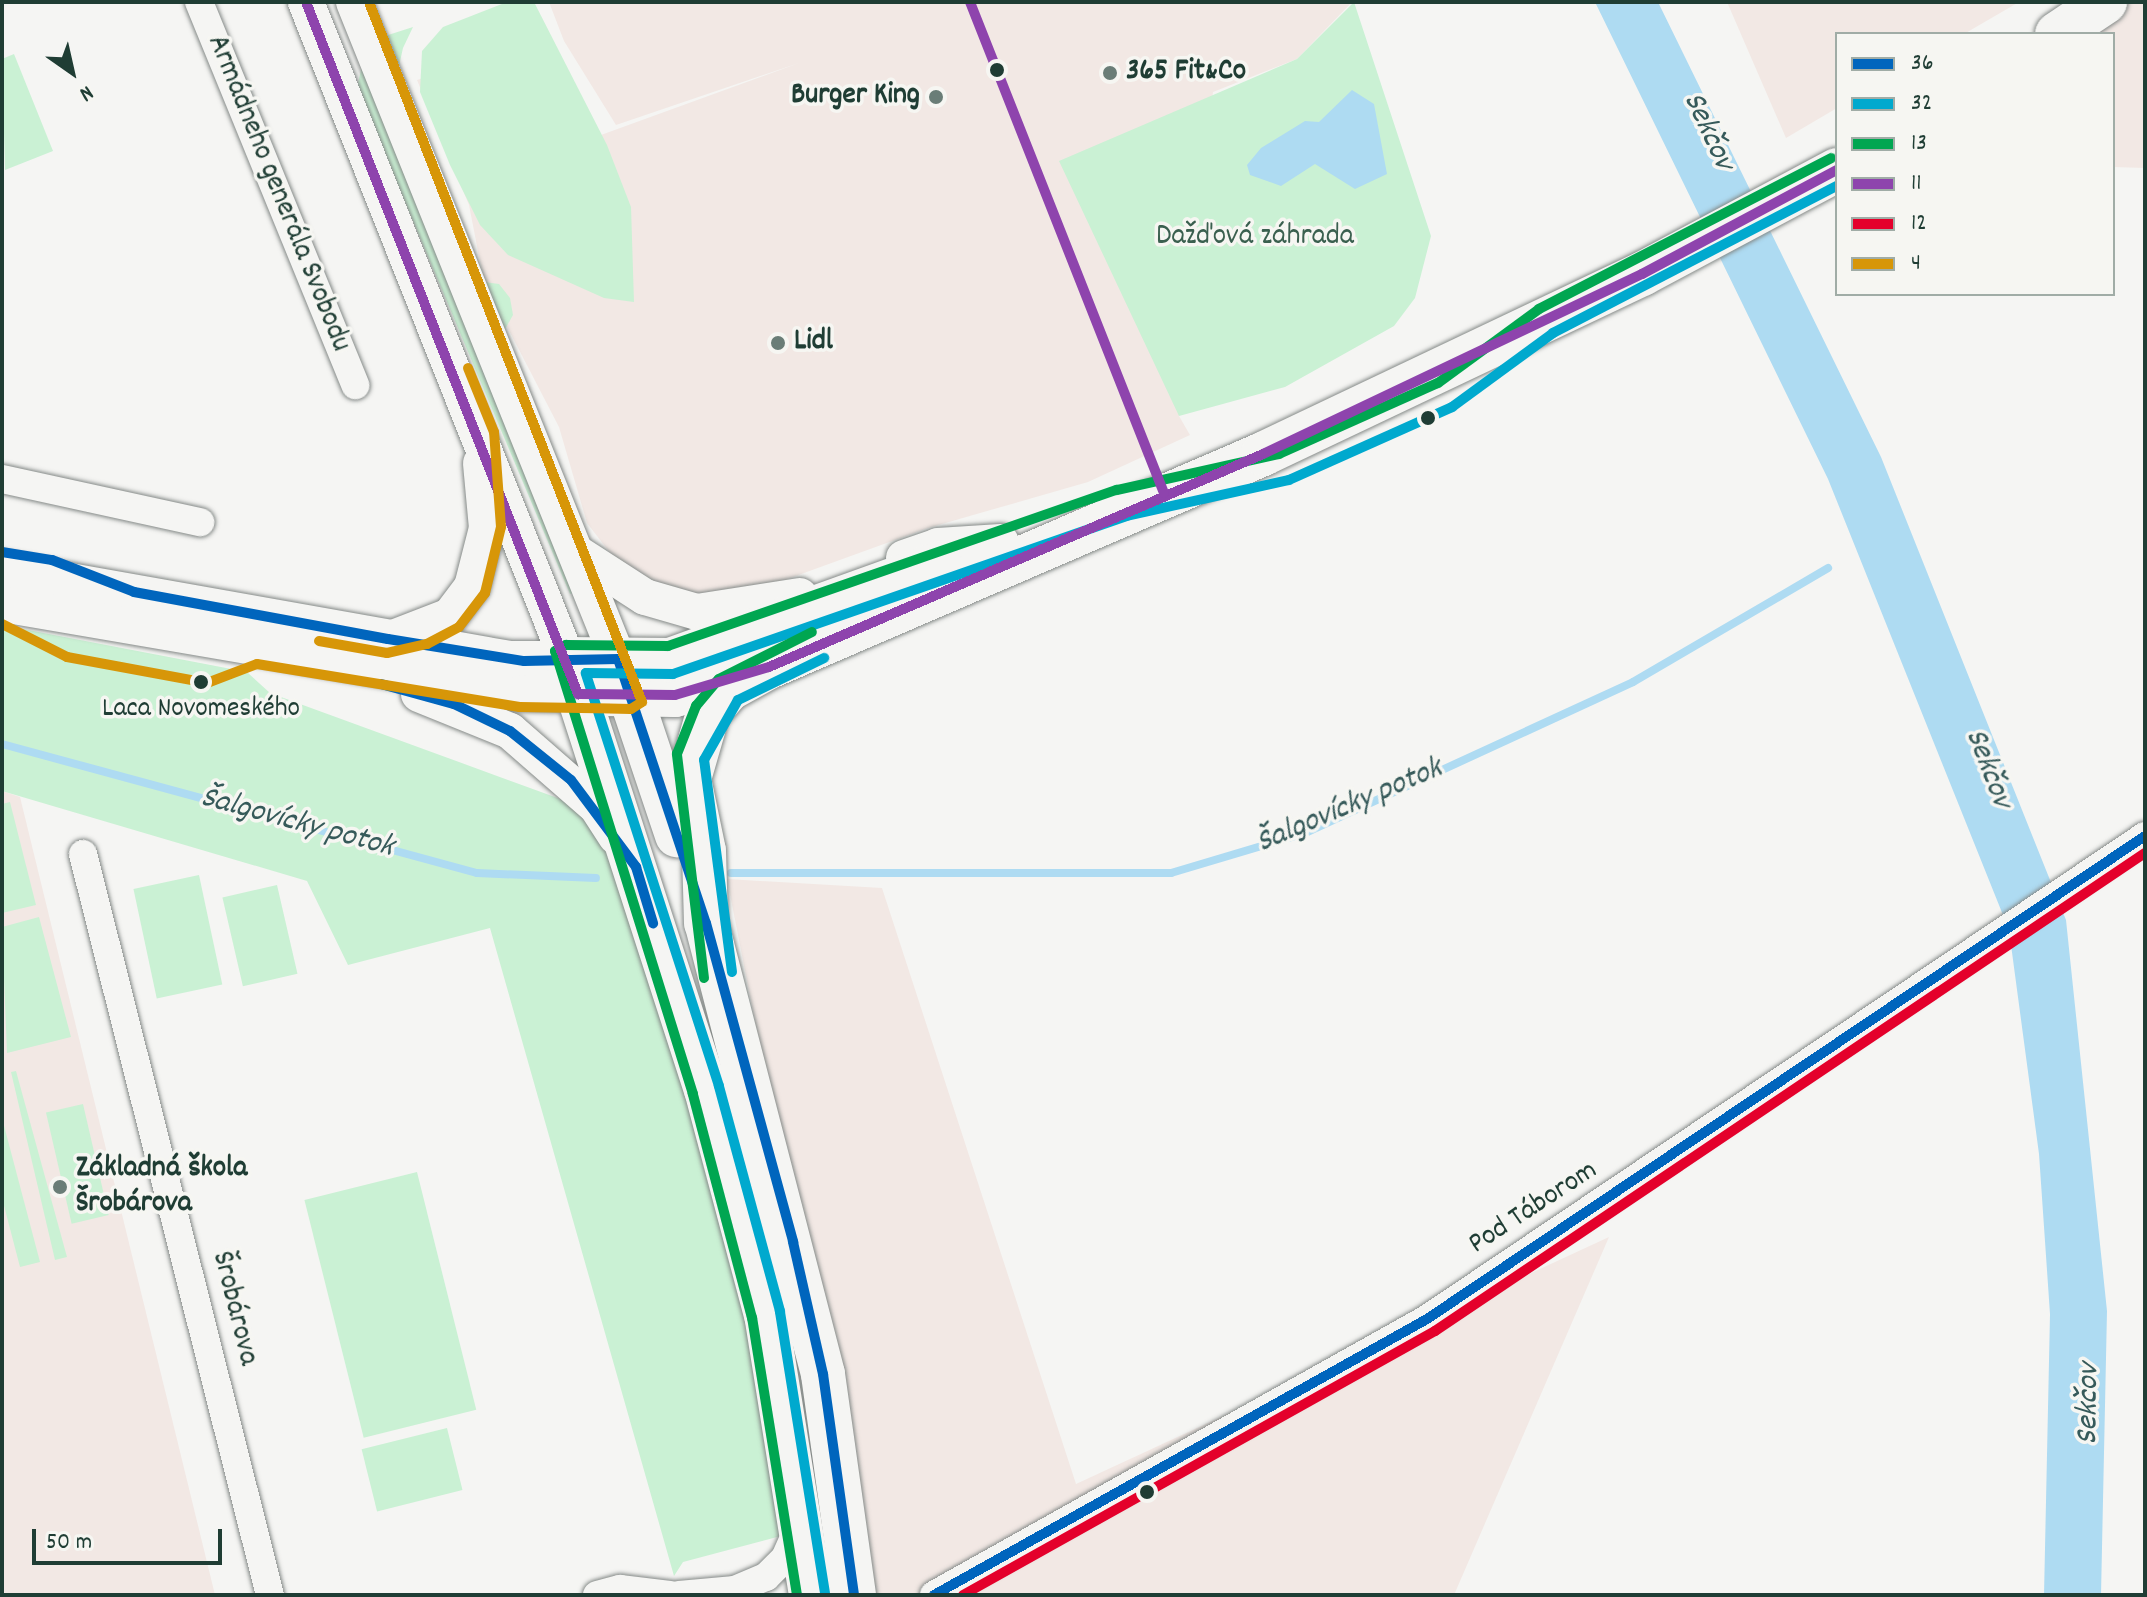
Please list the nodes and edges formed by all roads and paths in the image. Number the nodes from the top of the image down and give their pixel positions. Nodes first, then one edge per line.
1 (199, 2) edge
2 (306, 2) edge
3 (354, 2) edge
4 (2105, 2) edge
5 (2060, 32) edge
6 (1832, 173) edge
7 (355, 385) dead end
8 (480, 434) junction
9 (2, 479) edge
10 (1164, 493) junction
11 (200, 522) dead end
12 (1001, 542) junction
13 (580, 555) junction
14 (2, 569) edge
15 (2, 604) edge
16 (388, 639) junction
17 (255, 650) junction
18 (769, 667) junction
19 (572, 676) junction
20 (624, 677) junction
21 (2145, 836) edge
22 (83, 854) dead end
23 (636, 867) junction
24 (706, 923) junction
25 (800, 1517) junction
26 (655, 1593) edge
27 (270, 1595) edge
28 (597, 1595) edge
29 (679, 1595) edge
30 (811, 1595) edge
31 (854, 1595) edge
32 (934, 1595) edge

1 - 7 street, Armádneho generála Svobodu
2 - 8 street
3 - 13 street
4 - 5 main road
6 - 10 main road
8 - 16 street
8 - 19 street
9 - 11 street
10 - 12 main road
10 - 18 main road
12 - 13 street
12 - 20 main road
13 - 20 street
14 - 16 street
15 - 17 street
16 - 19 street
17 - 19 street
17 - 23 street
18 - 20 main road
18 - 24 main road
19 - 20 main road
19 - 23 main road
20 - 24 main road
21 - 32 street, Pod Táborom
22 - 27 street, Šrobárova
23 - 25 main road
24 - 31 main road
25 - 29 street
25 - 30 main road
26 - 28 street

